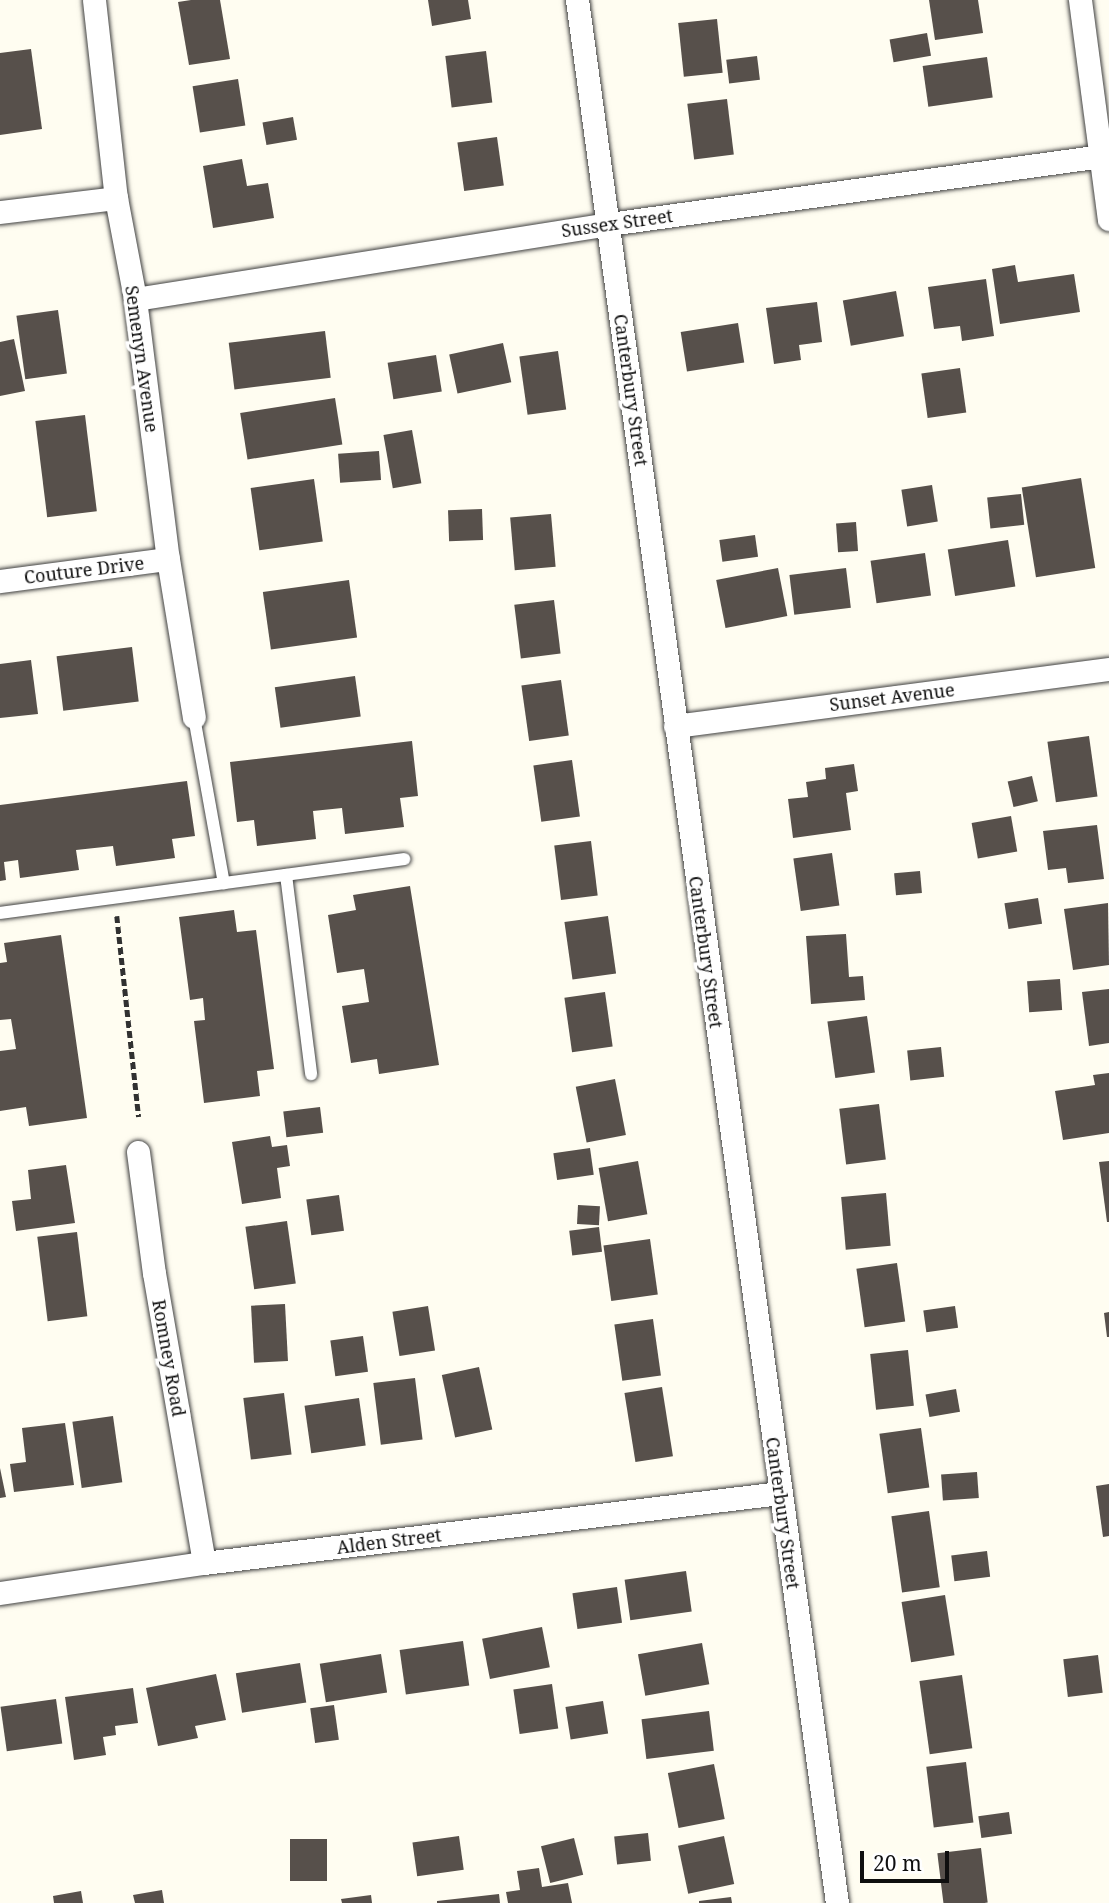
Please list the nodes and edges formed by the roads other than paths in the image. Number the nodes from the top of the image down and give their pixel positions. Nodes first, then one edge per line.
1 (94, 0) edge
2 (577, 0) edge
3 (1080, 0) edge
4 (1105, 155) edge
5 (116, 198) junction
6 (0, 212) edge
7 (1109, 219) edge
8 (609, 224) junction
9 (135, 299) junction
10 (168, 559) junction
11 (0, 581) edge
12 (1109, 669) edge
13 (194, 717) joint
14 (675, 726) junction
15 (404, 859) dead end
16 (286, 875) junction
17 (224, 883) junction
18 (0, 913) edge
19 (311, 1074) dead end
20 (138, 1152) dead end
21 (780, 1493) junction
22 (204, 1563) junction
23 (0, 1593) edge
24 (837, 1903) edge

1 - 5 street, Semenyn Avenue
2 - 8 street, Canterbury Street
3 - 4 street
4 - 7 street
4 - 8 street, Sussex Street
5 - 6 street
5 - 9 street, Semenyn Avenue
8 - 9 street, Sussex Street
8 - 14 street, Canterbury Street
9 - 10 street, Semenyn Avenue
10 - 11 street, Couture Drive
10 - 13 street, Semenyn Avenue
12 - 14 street, Sunset Avenue
13 - 17 lane
14 - 21 street, Canterbury Street
15 - 16 lane
16 - 17 lane
16 - 19 lane
17 - 18 lane
20 - 22 street, Romney Road
21 - 22 street, Alden Street
21 - 24 street, Canterbury Street
22 - 23 street, Alden Street

